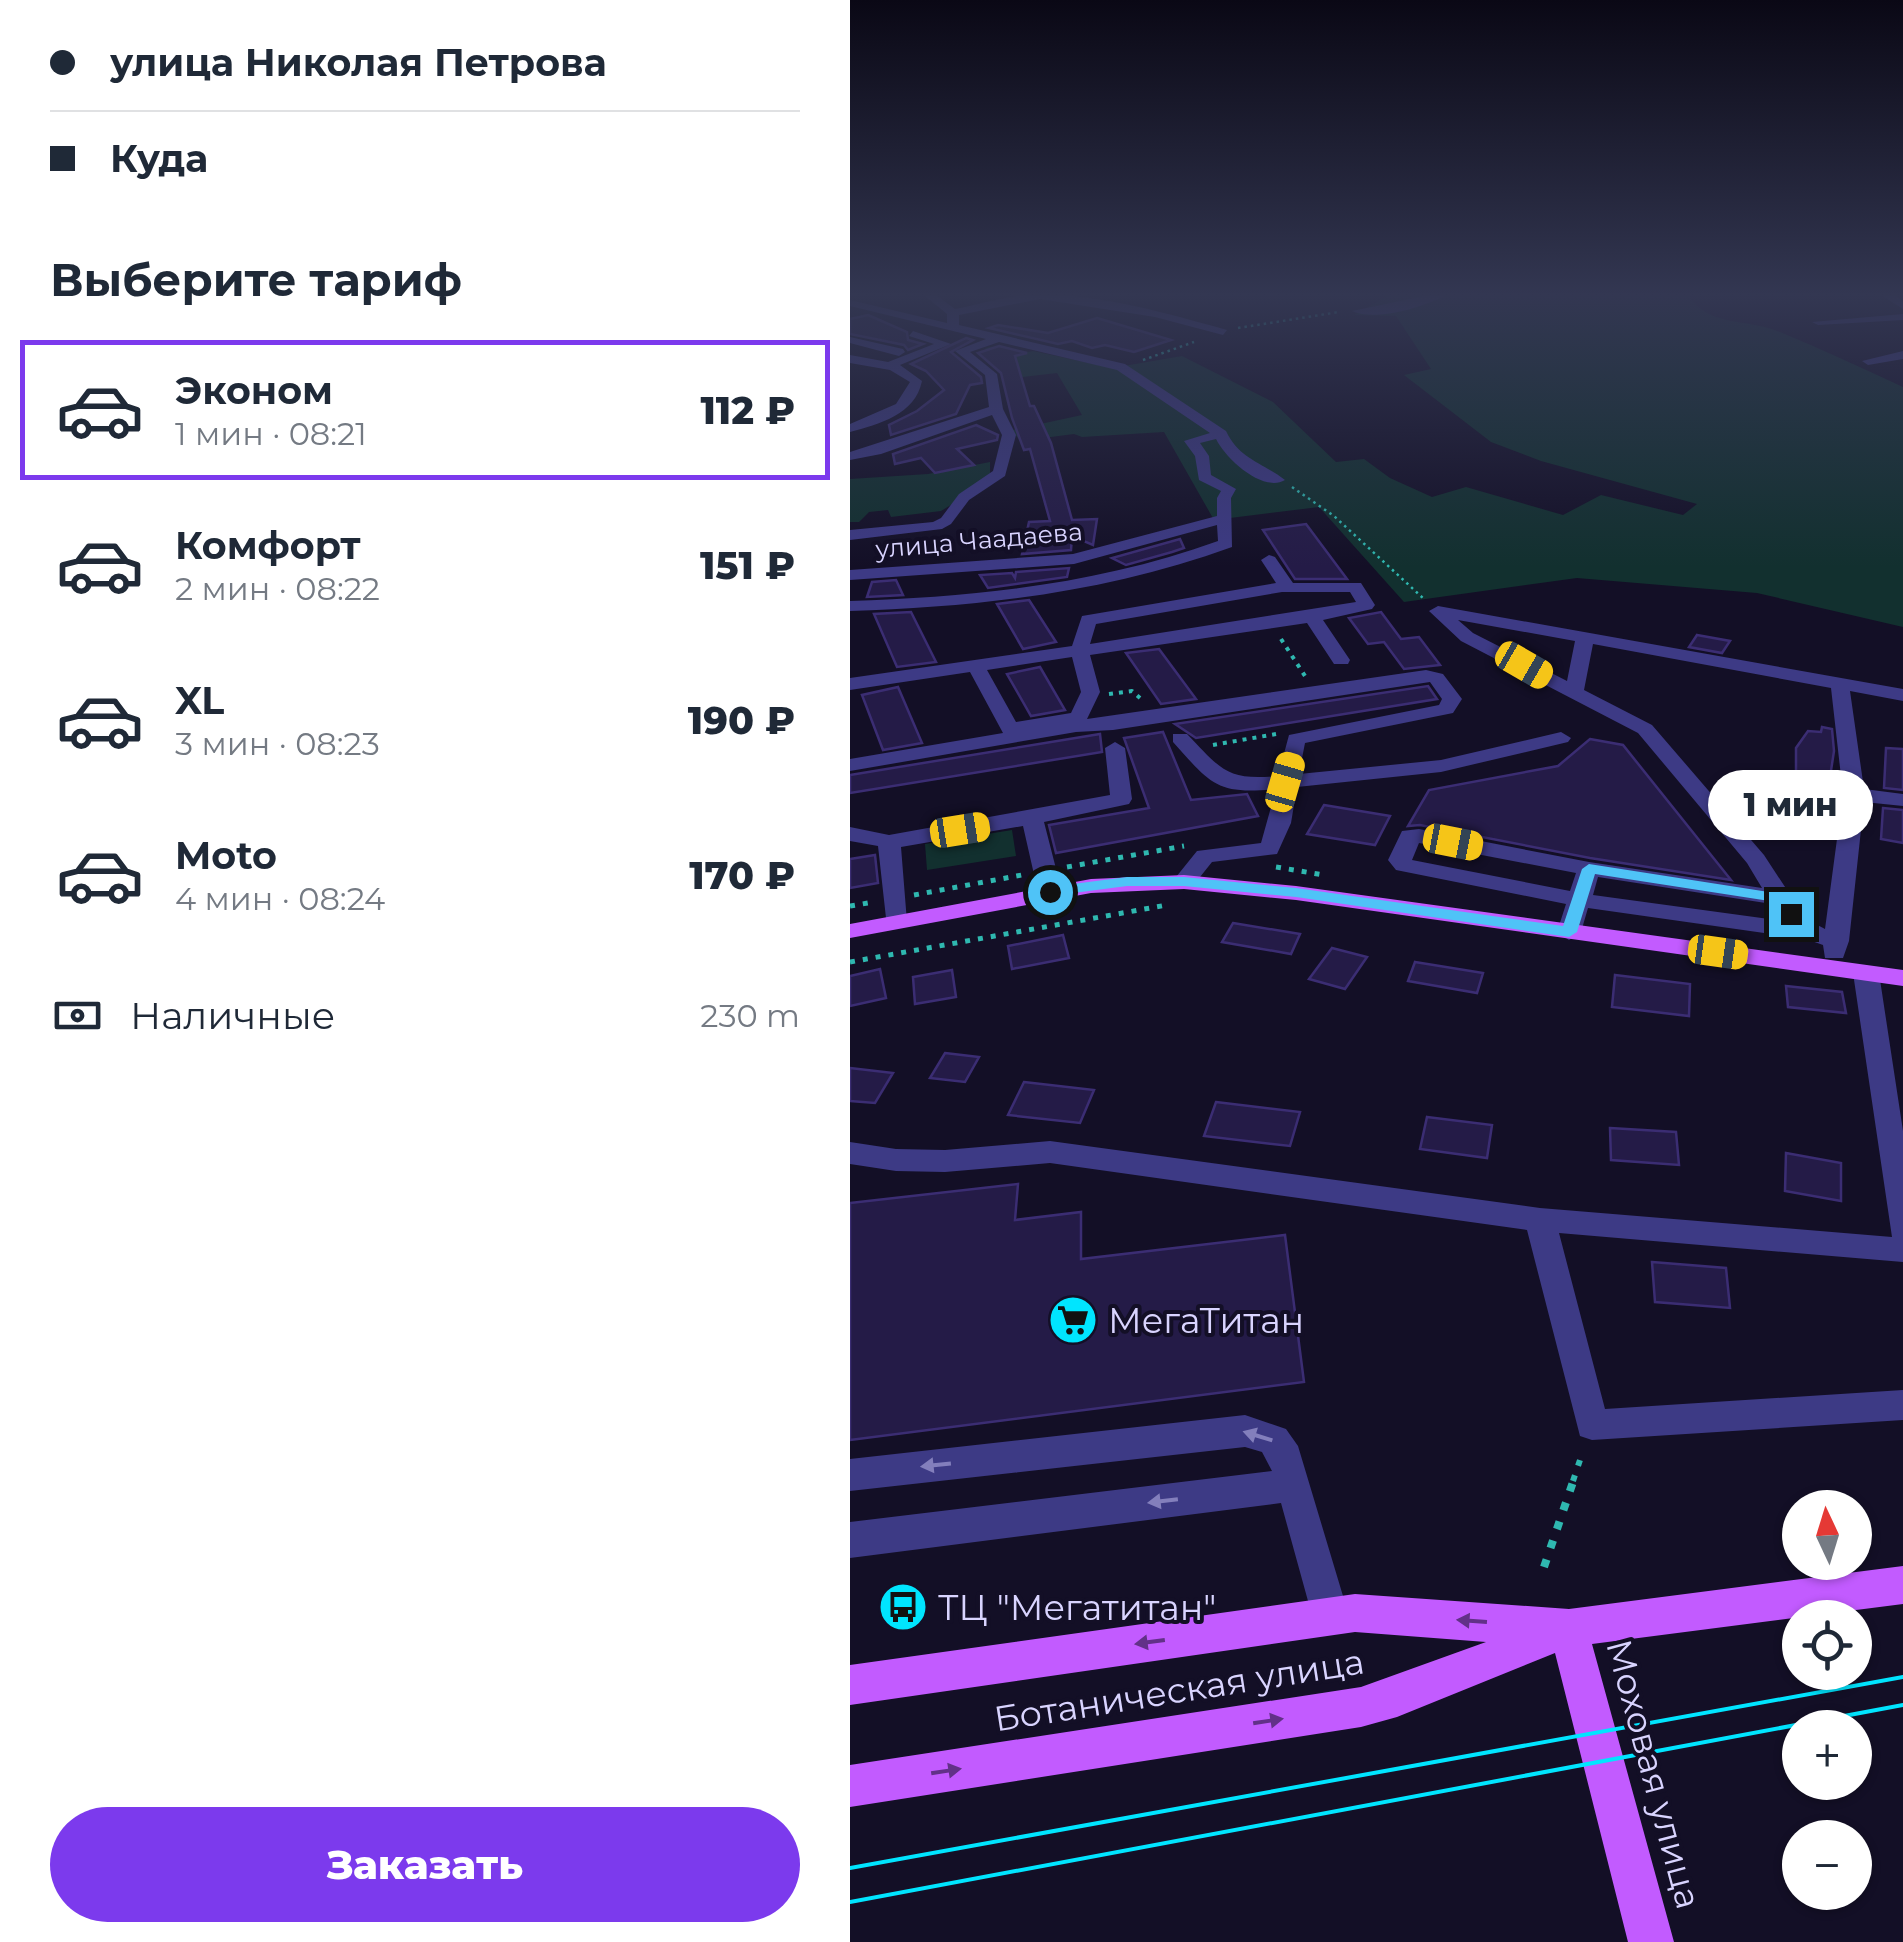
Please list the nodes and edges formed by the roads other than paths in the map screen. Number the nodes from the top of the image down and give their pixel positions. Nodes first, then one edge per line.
1 (916, 386) edge
2 (993, 386) edge
3 (1149, 386) edge
4 (996, 409) junction
5 (850, 428) edge
6 (1222, 434) junction
7 (850, 456) edge
8 (1229, 489) junction
9 (1226, 518) junction
10 (850, 535) edge
11 (1268, 560) dead end
12 (850, 575) edge
13 (1282, 587) junction
14 (850, 606) edge
15 (1312, 617) junction
16 (1585, 638) junction
17 (1080, 652) junction
18 (1341, 660) dead end
19 (975, 665) junction
20 (850, 684) edge
21 (1840, 685) junction
22 (1574, 693) junction
23 (1903, 695) edge
24 (1176, 734) junction
25 (1114, 738) junction
26 (1561, 738) dead end
27 (850, 765) edge
28 (1285, 782) junction
29 (1854, 794) junction
30 (1903, 800) edge
31 (1032, 818) junction
32 (850, 834) edge
33 (888, 842) junction
34 (1589, 869) junction
35 (1050, 892) junction
36 (1178, 893) junction
37 (1781, 898) junction
38 (1579, 900) junction
39 (895, 922) junction
40 (850, 931) edge
41 (1569, 932) junction
42 (1809, 932) junction
43 (1837, 940) junction
44 (1829, 968) junction
45 (1866, 972) junction
46 (1903, 978) edge
47 (850, 1153) edge
48 (1540, 1220) junction
49 (1903, 1229) edge
50 (1903, 1250) edge
51 (1903, 1405) edge
52 (850, 1475) edge
53 (1294, 1485) junction
54 (850, 1540) edge
55 (1903, 1586) edge
56 (1330, 1616) junction
57 (1570, 1628) junction
58 (850, 1685) edge
59 (850, 1786) edge
60 (1651, 1942) edge

1 - 5 street
2 - 4 street
3 - 6 street
4 - 7 street
4 - 10 street
6 - 8 street
6 - 8 street
8 - 9 street
9 - 12 street, улица Чаадаева
9 - 14 street
11 - 13 street
13 - 15 street
13 - 17 street
15 - 17 street
15 - 18 street
16 - 21 street
16 - 22 street
16 - 22 street
17 - 19 street
17 - 19 street
19 - 20 street
21 - 23 street
21 - 29 street
22 - 37 street
24 - 25 street
24 - 28 street
24 - 28 street
25 - 27 street
25 - 31 street
26 - 28 street
28 - 36 street
29 - 30 street
29 - 43 street
31 - 33 street
31 - 35 street
32 - 33 street
33 - 39 street
34 - 37 street
34 - 38 street
34 - 38 street
35 - 36 main road
35 - 39 main road
36 - 41 main road
37 - 42 street
38 - 41 street
38 - 42 street
39 - 40 main road
41 - 44 main road
42 - 43 street
43 - 44 street
44 - 45 main road
45 - 46 main road
45 - 49 street
47 - 48 street
48 - 50 street
48 - 51 street
53 -> 52 street
53 -> 54 street
53 - 56 street
55 - 57 main road, Ботаническая улица
57 -> 56 main road, Ботаническая улица
56 -> 58 main road, Ботаническая улица
59 -> 57 main road, Ботаническая улица
57 - 60 main road, Моховая улица

